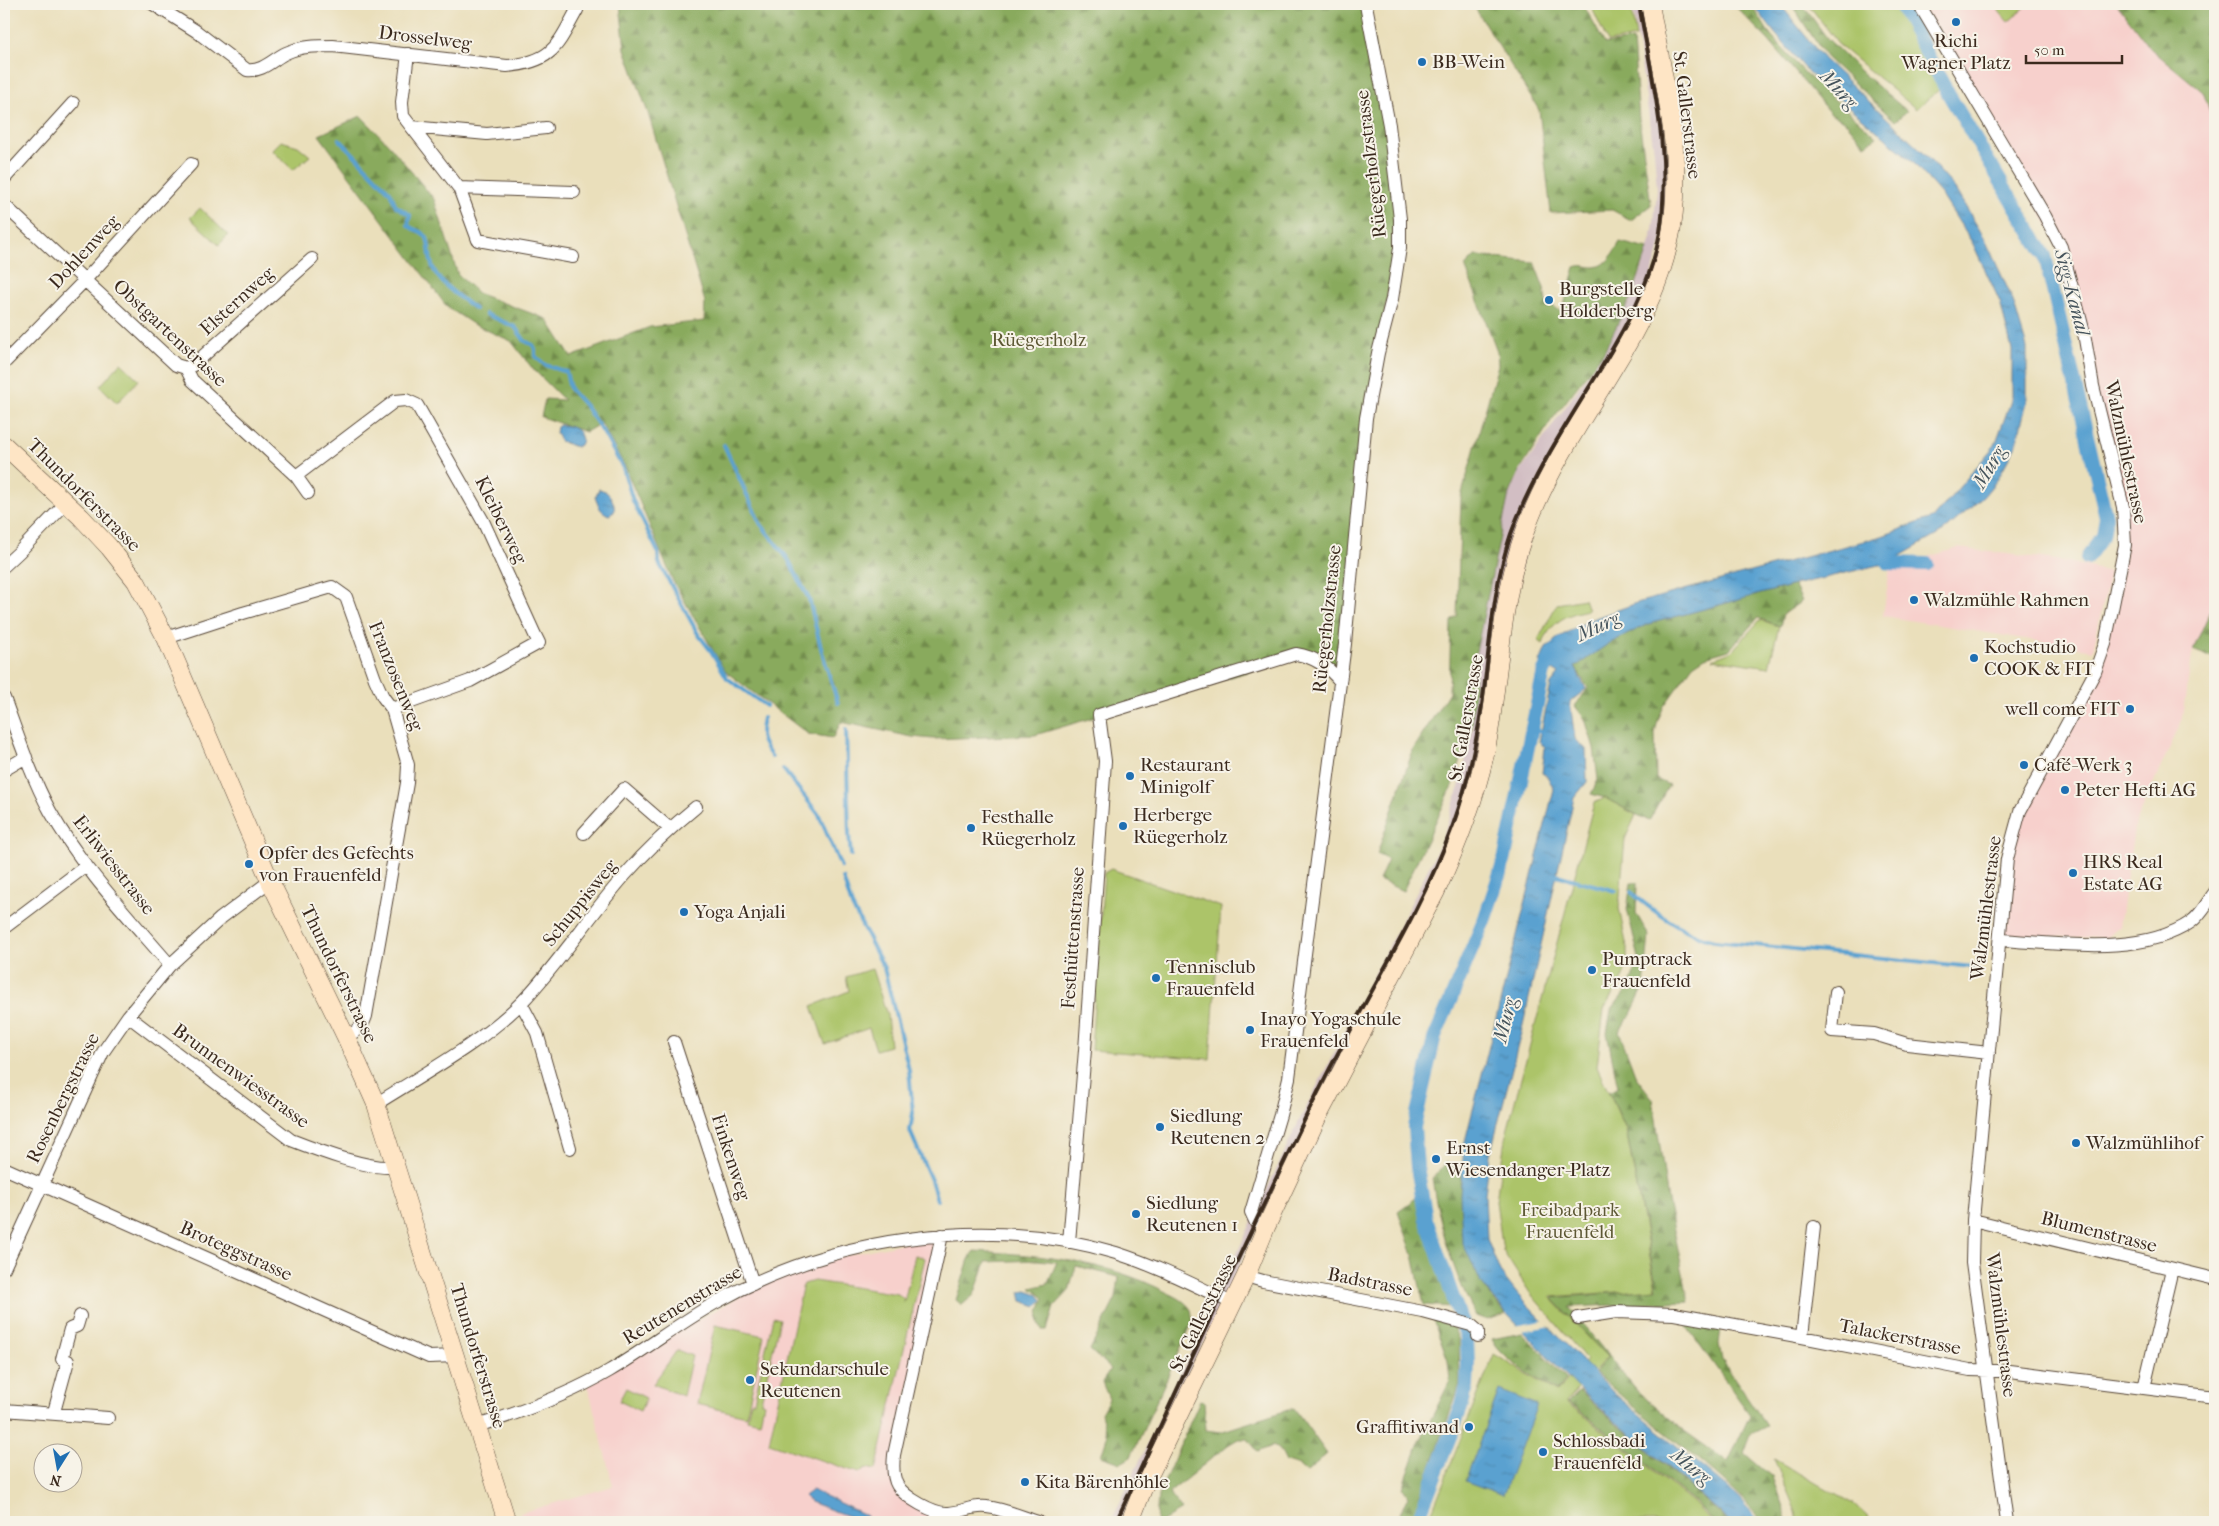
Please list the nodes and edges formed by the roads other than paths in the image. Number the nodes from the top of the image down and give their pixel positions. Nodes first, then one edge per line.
1 (153, 4) edge
2 (1650, 4) edge
3 (1919, 4) edge
4 (1366, 5) dead end
5 (575, 7) edge
6 (408, 54) junction
7 (73, 103) dead end
8 (412, 127) junction
9 (546, 128) dead end
10 (191, 164) dead end
11 (4, 179) edge
12 (459, 188) junction
13 (574, 192) dead end
14 (4, 205) edge
15 (572, 257) dead end
16 (312, 259) dead end
17 (85, 280) junction
18 (4, 363) edge
19 (186, 368) junction
20 (4, 445) edge
21 (296, 476) junction
22 (308, 492) dead end
23 (66, 503) junction
24 (4, 566) edge
25 (166, 638) junction
26 (1340, 681) junction
27 (4, 698) edge
28 (392, 708) junction
29 (26, 757) junction
30 (4, 770) edge
31 (696, 807) dead end
32 (669, 828) junction
33 (584, 833) dead end
34 (86, 866) junction
35 (270, 880) junction
36 (2215, 892) edge
37 (4, 928) edge
38 (2000, 940) junction
39 (170, 965) junction
40 (1836, 992) dead end
41 (521, 1003) junction
42 (128, 1016) junction
43 (346, 1037) junction
44 (674, 1042) dead end
45 (1989, 1053) junction
46 (376, 1104) junction
47 (570, 1148) dead end
48 (397, 1166) junction
49 (4, 1168) edge
50 (42, 1185) junction
51 (1973, 1220) junction
52 (1266, 1227) junction
53 (1814, 1227) dead end
54 (942, 1235) junction
55 (1069, 1242) junction
56 (4, 1268) edge
57 (2172, 1269) junction
58 (1246, 1276) junction
59 (2215, 1279) edge
60 (752, 1284) junction
61 (1232, 1303) junction
62 (80, 1316) dead end
63 (1578, 1318) dead end
64 (1478, 1336) dead end
65 (1802, 1337) junction
66 (456, 1356) junction
67 (1987, 1369) junction
68 (2144, 1388) junction
69 (2215, 1397) edge
70 (4, 1410) edge
71 (54, 1412) junction
72 (108, 1418) dead end
73 (477, 1426) junction
74 (507, 1522) edge
75 (1038, 1522) edge
76 (1130, 1522) edge
77 (2008, 1522) edge

1 - 6 street, Drosselweg
2 - 52 main road, St. Gallerstrasse
3 - 38 street, Walzmühlestrasse
4 - 26 street, Rüegerholzstrasse
5 - 6 street, Drosselweg
6 - 8 street
7 - 11 street
8 - 9 street
8 - 12 street
10 - 17 street, Dohlenweg
12 - 13 street
12 - 15 street
14 - 17 street, Obstgartenstrasse
16 - 19 street, Elsternweg
17 - 18 street, Dohlenweg
17 - 19 street, Obstgartenstrasse
19 - 21 street, Obstgartenstrasse
20 - 23 main road, Thundorferstrasse
21 - 22 street, Obstgartenstrasse
21 - 28 street, Kleiberweg
23 - 24 street
23 - 25 main road, Thundorferstrasse
25 - 28 street, Franzosenweg
25 - 35 main road, Thundorferstrasse
26 - 52 street, Rüegerholzstrasse
26 - 55 street, Festhüttenstrasse
27 - 29 street, Erliwiesstrasse
28 - 43 street, Franzosenweg
29 - 30 street
29 - 34 street, Erliwiesstrasse
31 - 32 street, Schuppisweg
32 - 33 street
32 - 41 street, Schuppisweg
34 - 37 street
34 - 39 street, Erliwiesstrasse
35 - 39 street, Rosenbergstrasse
35 - 43 main road, Thundorferstrasse
36 - 38 street
38 - 45 street, Walzmühlestrasse
39 - 42 street, Rosenbergstrasse
40 - 45 street
41 - 46 street, Schuppisweg
41 - 47 street
42 - 48 street, Brunnenwiesstrasse
42 - 50 street, Rosenbergstrasse
43 - 46 main road, Thundorferstrasse
44 - 60 street, Finkenweg
45 - 51 street, Walzmühlestrasse
46 - 48 main road, Thundorferstrasse
48 - 66 main road, Thundorferstrasse
49 - 50 street, Broteggstrasse
50 - 56 street, Rosenbergstrasse
50 - 66 street, Broteggstrasse
51 - 57 street, Blumenstrasse
51 - 67 street, Walzmühlestrasse
52 - 58 main road, St. Gallerstrasse
53 - 65 street
54 - 55 street, Reutenenstrasse
54 - 60 street, Reutenenstrasse
54 - 75 street
55 - 61 street, Reutenenstrasse
57 - 59 street, Blumenstrasse
57 - 68 street
58 - 61 main road, St. Gallerstrasse
58 - 64 street, Badstrasse
60 - 73 street, Reutenenstrasse
61 - 76 main road, St. Gallerstrasse
62 - 71 street
63 - 65 street, Talackerstrasse
65 - 67 street, Talackerstrasse
66 - 73 main road, Thundorferstrasse
67 - 68 street, Talackerstrasse
67 - 77 street, Walzmühlestrasse
68 - 69 street, Talackerstrasse
70 - 71 street
71 - 72 street
73 - 74 main road, Thundorferstrasse

